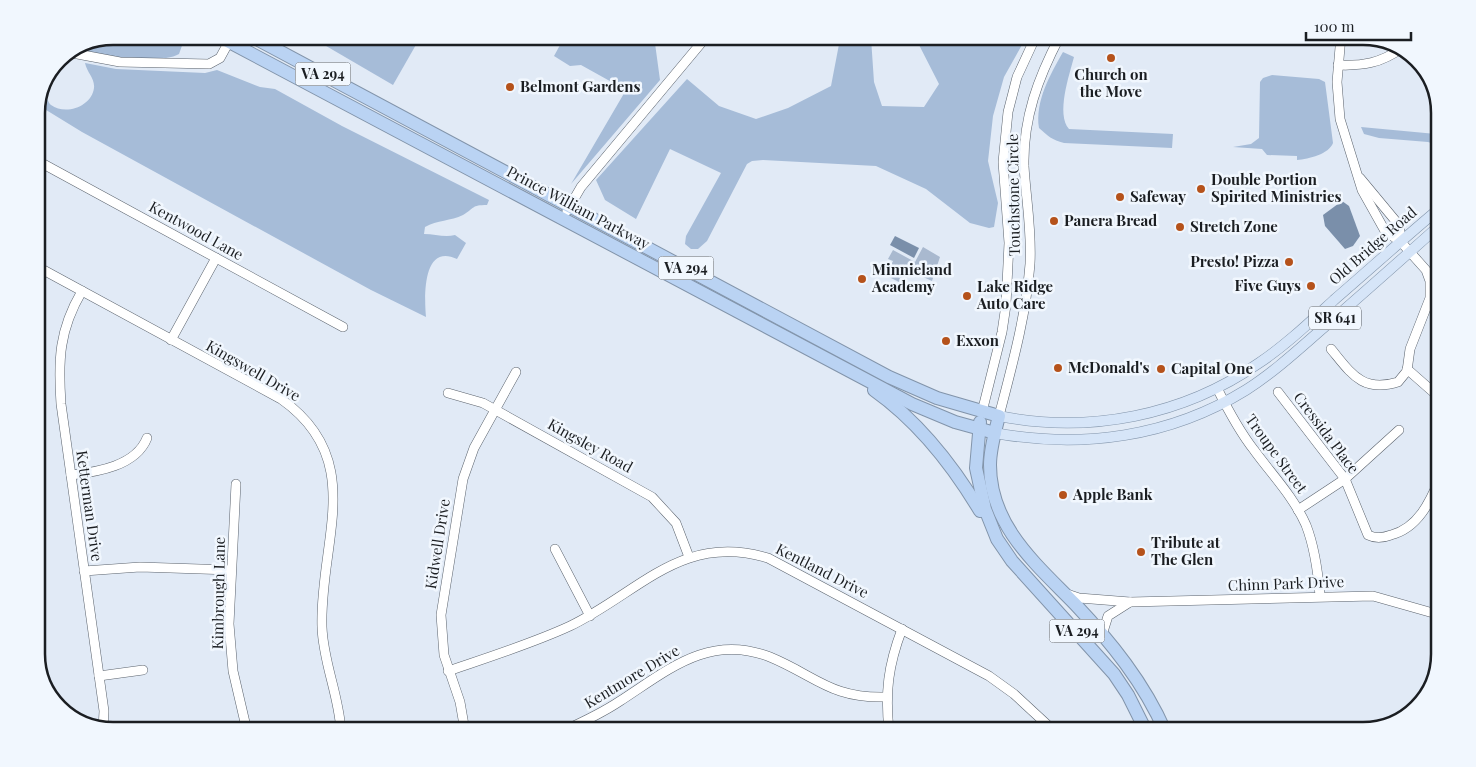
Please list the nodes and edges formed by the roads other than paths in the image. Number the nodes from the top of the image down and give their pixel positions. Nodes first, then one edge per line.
1 (224, 45) edge
2 (239, 45) edge
3 (268, 45) edge
4 (699, 45) edge
5 (1032, 45) edge
6 (1056, 45) edge
7 (1340, 45) edge
8 (1395, 53) edge
9 (79, 54) edge
10 (1338, 65) junction
11 (45, 165) edge
12 (1358, 176) junction
13 (570, 206) junction
14 (1431, 216) edge
15 (562, 219) junction
16 (1431, 234) edge
17 (1401, 242) junction
18 (1410, 252) junction
19 (216, 258) junction
20 (45, 271) edge
21 (82, 291) junction
22 (343, 327) dead end
23 (171, 340) junction
24 (1331, 349) dead end
25 (837, 364) junction
26 (1407, 369) junction
27 (516, 372) dead end
28 (1217, 388) junction
29 (1431, 390) edge
30 (1278, 392) dead end
31 (448, 393) dead end
32 (1224, 402) junction
33 (496, 410) junction
34 (982, 412) junction
35 (999, 416) junction
36 (979, 429) junction
37 (1399, 430) dead end
38 (995, 434) junction
39 (148, 438) dead end
40 (71, 475) junction
41 (1345, 479) junction
42 (236, 484) dead end
43 (1431, 495) edge
44 (1298, 510) junction
45 (997, 539) junction
46 (555, 549) dead end
47 (689, 557) junction
48 (231, 570) junction
49 (84, 571) junction
50 (1062, 592) junction
51 (1320, 596) junction
52 (1130, 602) junction
53 (1431, 612) edge
54 (590, 616) junction
55 (902, 629) junction
56 (1102, 635) junction
57 (143, 670) dead end
58 (448, 671) junction
59 (99, 676) junction
60 (887, 697) junction
61 (103, 721) edge
62 (244, 722) edge
63 (339, 722) edge
64 (463, 722) edge
65 (582, 722) edge
66 (888, 722) edge
67 (1044, 722) edge
68 (1142, 722) edge
69 (1160, 722) edge

1 - 9 street
2 - 15 highway, Prince William Parkway / VA 294
3 - 13 highway, Prince William Parkway / VA 294
4 - 13 street
5 - 34 street, Touchstone Circle
6 - 35 street, Touchstone Circle
7 - 10 street
8 - 10 street
10 - 12 street
11 - 19 street, Kentwood Lane
12 - 17 street
12 - 17 street
13 - 15 street
13 - 34 highway, Prince William Parkway / VA 294
14 - 17 main road, Old Bridge Road / SR 641
15 - 25 highway, Prince William Parkway / VA 294
16 - 18 main road, Old Bridge Road / SR 641
17 - 18 street
17 - 28 main road, Old Bridge Road / SR 641
18 - 26 street
18 - 32 main road, Old Bridge Road / SR 641
19 - 22 street, Kentwood Lane
19 - 23 street
20 - 21 street, Kingswell Drive
21 - 23 street, Kingswell Drive
21 - 40 street, Ketterman Drive
23 - 63 street, Kingswell Drive
24 - 26 street
25 - 36 highway, Prince William Parkway
25 - 45 highway, VA 294
26 - 29 street
27 - 33 street, Kidwell Drive
28 - 32 street, Troupe Street
28 - 35 main road, Old Bridge Road / SR 641
30 - 41 street, Cressida Place
31 - 33 street, Kingsley Road
32 - 38 main road, Old Bridge Road / SR 641
32 - 44 street, Troupe Street
33 - 47 street, Kingsley Road
33 - 58 street, Kidwell Drive
34 - 35 highway, Prince William Parkway / VA 294
34 - 36 highway
35 - 38 highway, VA 294
36 - 38 highway, Prince William Parkway
36 - 45 highway
37 - 41 street
38 - 50 highway, VA 294
39 - 40 street
40 - 49 street, Ketterman Drive
41 - 43 street, Cressida Place
41 - 44 street
42 - 48 street, Kimbrough Lane
44 - 51 street, Troupe Street
45 - 68 highway, VA 294
46 - 54 street
47 - 54 street, Kentland Drive
47 - 55 street, Kentland Drive
48 - 49 street
48 - 62 street, Kimbrough Lane
49 - 59 street, Ketterman Drive
50 - 52 street, Chinn Park Drive
50 - 56 highway, VA 294
51 - 52 street, Chinn Park Drive
51 - 53 street, Chinn Park Drive
52 - 56 street
54 - 58 street, Kentland Drive
55 - 60 street
55 - 67 street, Kentland Drive
56 - 69 highway, VA 294
57 - 59 street
58 - 64 street, Kidwell Drive
59 - 61 street, Ketterman Drive
60 - 65 street, Kentmore Drive
60 - 66 street

